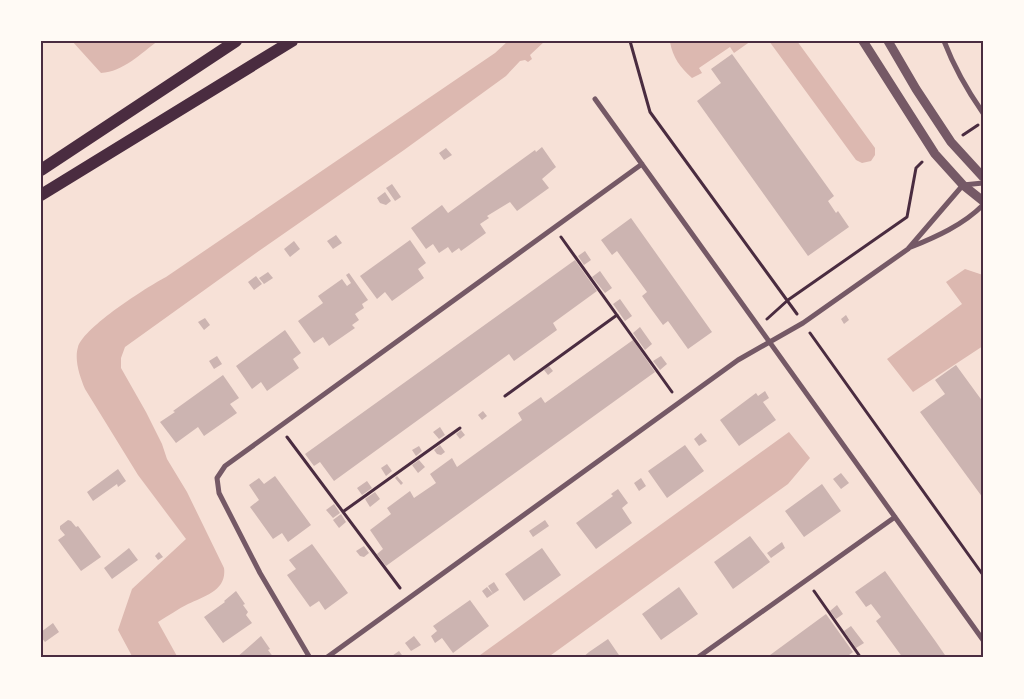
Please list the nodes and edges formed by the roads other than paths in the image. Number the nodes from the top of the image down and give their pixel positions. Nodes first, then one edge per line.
1 (236, 41) edge
2 (292, 41) edge
3 (862, 41) edge
4 (888, 41) edge
5 (944, 41) edge
6 (595, 99) dead end
7 (983, 113) edge
8 (642, 164) junction
9 (41, 170) edge
10 (983, 177) edge
11 (983, 183) edge
12 (963, 185) junction
13 (41, 195) edge
14 (983, 201) edge
15 (983, 205) edge
16 (908, 249) junction
17 (770, 341) junction
18 (895, 517) junction
19 (983, 640) edge
20 (310, 658) edge
21 (326, 658) edge
22 (697, 658) edge

1 - 9 main road
2 - 13 main road
3 - 12 street
4 - 10 street
5 - 7 street
6 - 8 street
8 - 17 street
8 - 20 street
11 - 12 street
12 - 14 street
12 - 16 street
15 - 16 street
16 - 17 street
17 - 18 street
17 - 21 street
18 - 19 street
18 - 22 street

